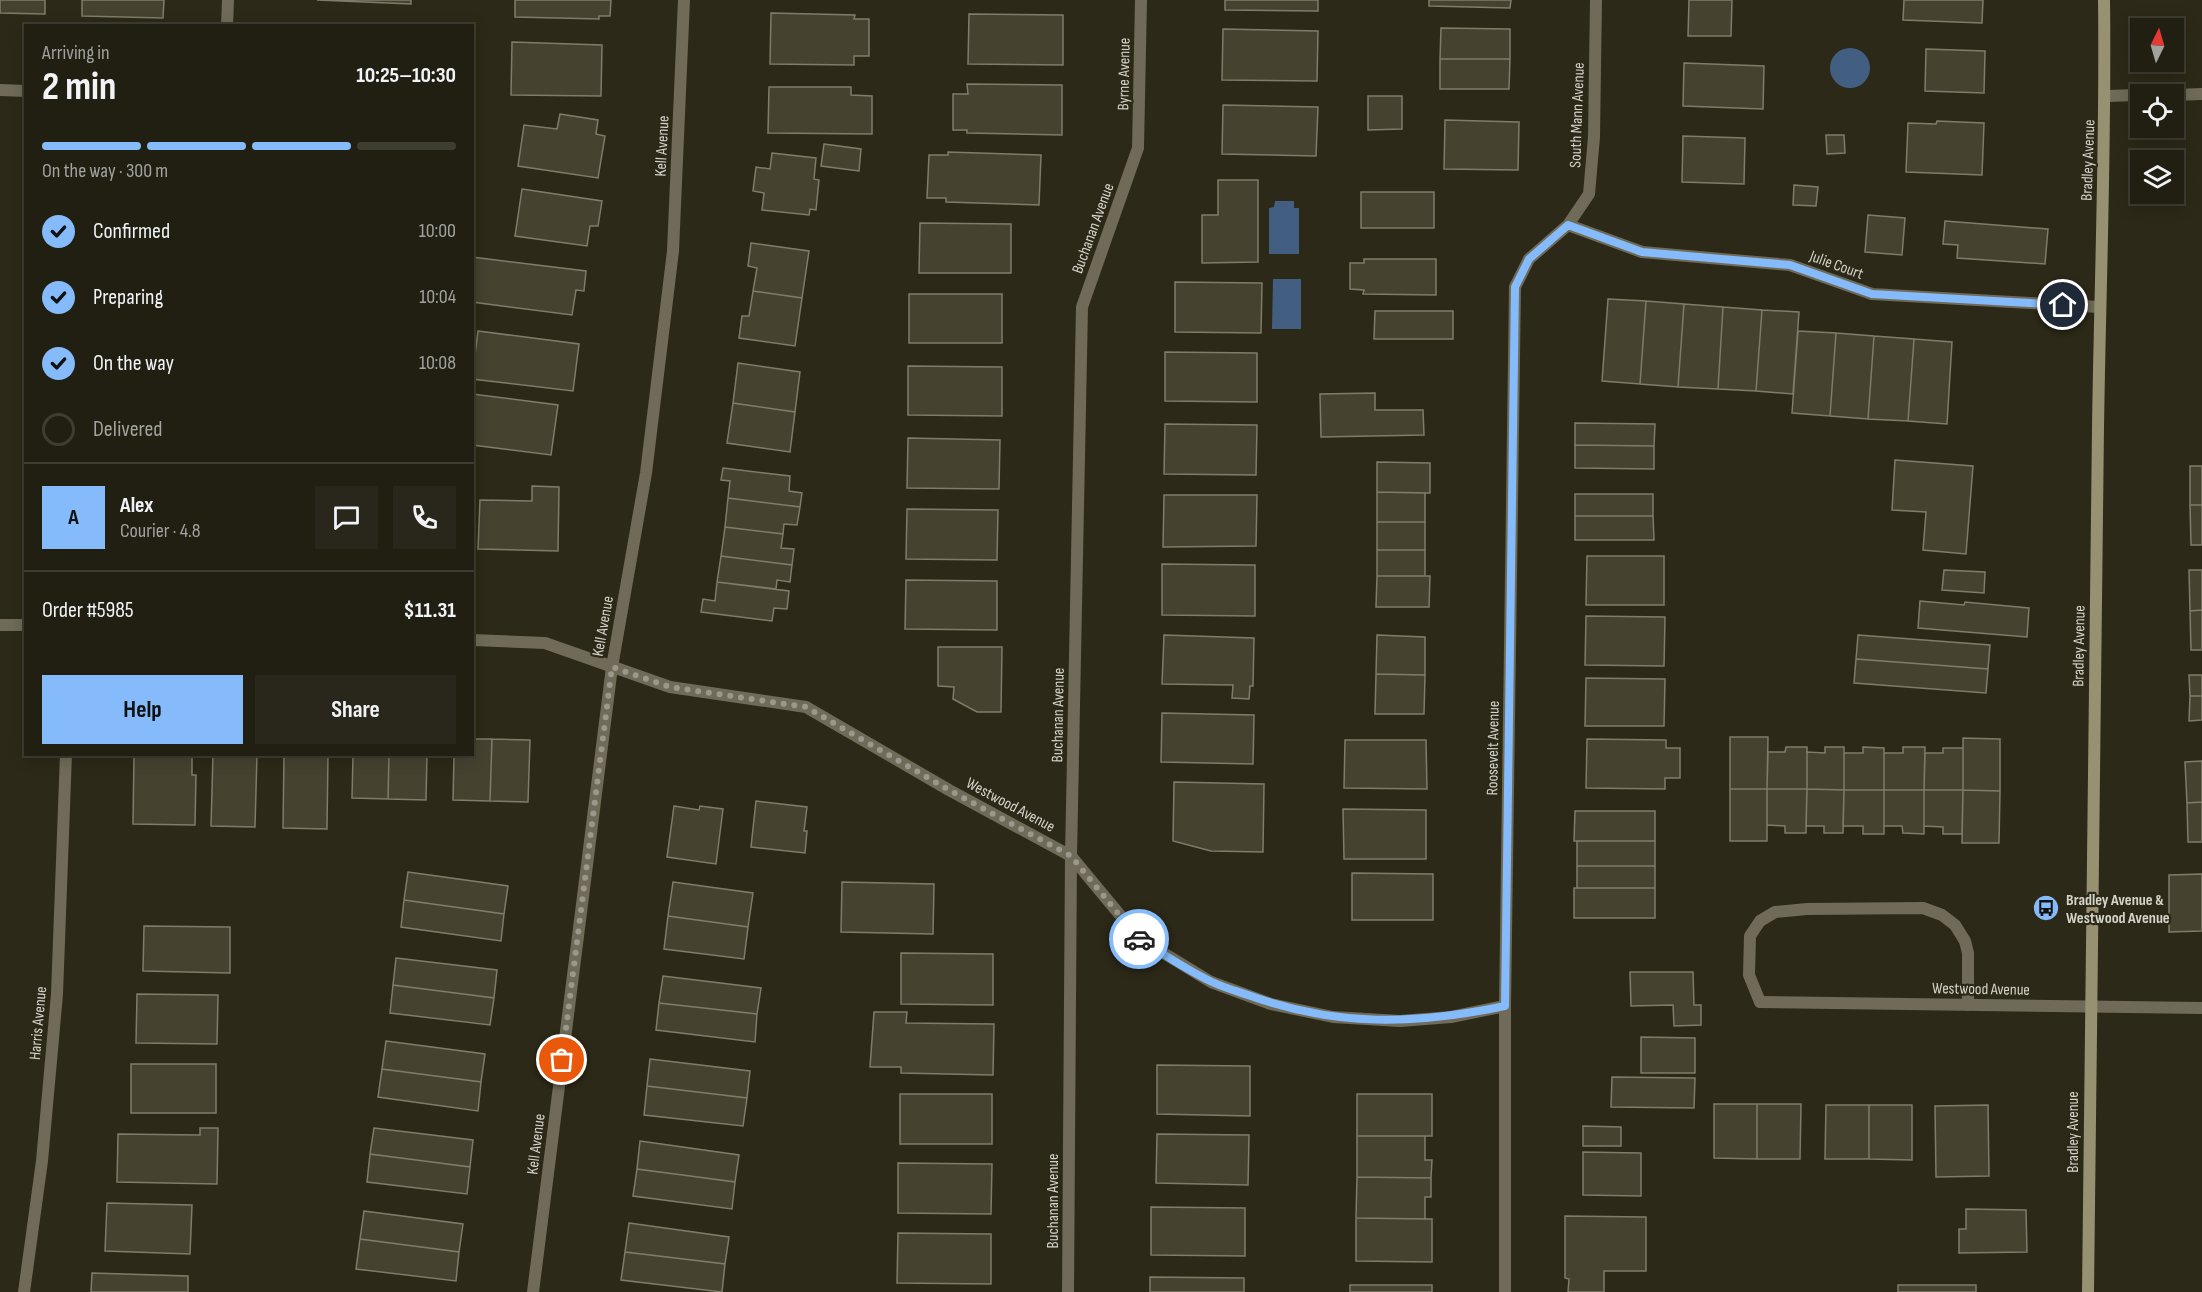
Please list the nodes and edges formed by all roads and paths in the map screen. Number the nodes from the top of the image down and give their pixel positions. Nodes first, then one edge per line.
1 (228, 0) edge
2 (684, 0) edge
3 (1141, 0) edge
4 (1596, 0) edge
5 (2104, 0) edge
6 (227, 24) edge
7 (0, 90) edge
8 (24, 91) edge
9 (2202, 94) edge
10 (2130, 95) edge
11 (2184, 95) edge
12 (2105, 96) junction
13 (1138, 148) joint
14 (1568, 225) junction
15 (2100, 307) junction
16 (0, 625) edge
17 (24, 625) edge
18 (474, 640) edge
19 (612, 667) junction
20 (66, 756) edge
21 (1071, 856) junction
22 (1968, 1005) junction
23 (1505, 1006) junction
24 (2089, 1006) junction
25 (2202, 1008) edge
26 (24, 1292) edge
27 (533, 1292) edge
28 (1068, 1292) edge
29 (1505, 1292) edge
30 (2088, 1292) edge

1 - 6 street
2 - 19 street, Kell Avenue
3 - 13 street, Byrne Avenue
4 - 14 street, South Mann Avenue
5 - 12 street, Bradley Avenue
7 - 8 street
9 - 11 street
10 - 12 street
12 - 15 street, Bradley Avenue
13 - 21 street, Buchanan Avenue
14 - 15 street, Julie Court
14 - 23 street, Roosevelt Avenue
15 - 24 street, Bradley Avenue
16 - 17 street
18 - 19 street, Westwood Avenue
19 - 21 street, Westwood Avenue
19 - 27 street, Kell Avenue
20 - 26 street, Harris Avenue
21 - 23 street, Westwood Avenue
21 - 28 street, Buchanan Avenue
22 - 22 street, Westwood Avenue
22 - 24 street, Westwood Avenue
23 - 29 street, Roosevelt Avenue
24 - 25 street, Westwood Avenue
24 - 30 street, Bradley Avenue

